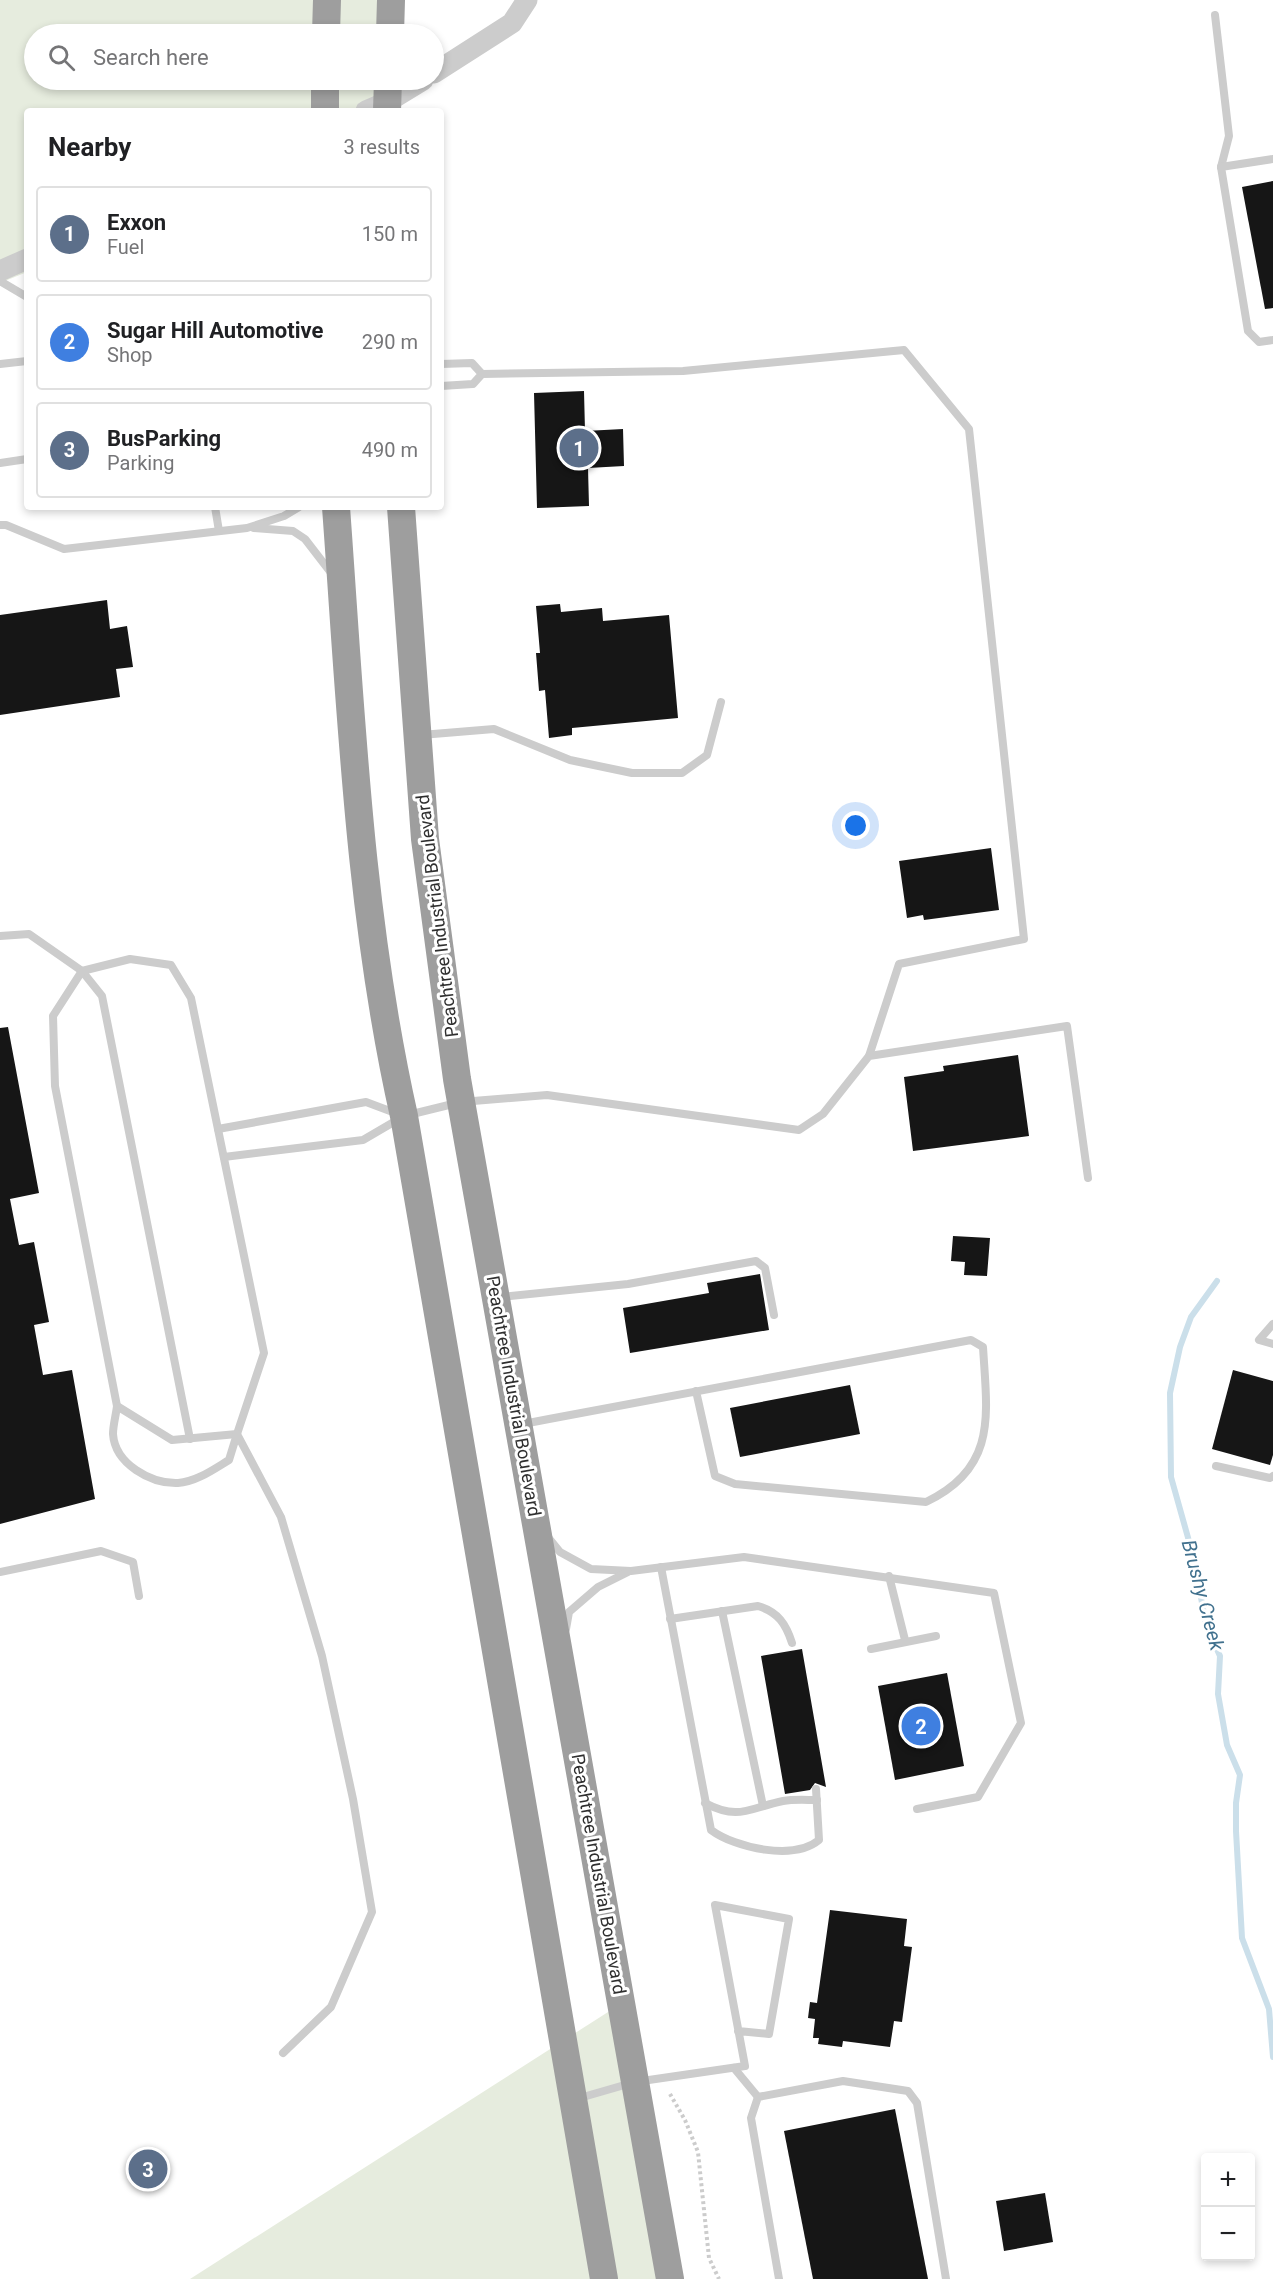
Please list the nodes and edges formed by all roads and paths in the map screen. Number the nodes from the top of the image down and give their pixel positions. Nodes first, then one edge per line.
1 (327, 0) edge
2 (391, 0) edge
3 (527, 0) edge
4 (1215, 15) dead end
5 (326, 24) edge
6 (390, 24) edge
7 (444, 67) edge
8 (326, 90) edge
9 (403, 90) edge
10 (382, 101) edge
11 (325, 108) edge
12 (1273, 159) edge
13 (1221, 167) junction
14 (24, 260) edge
15 (0, 271) edge
16 (0, 281) edge
17 (24, 295) edge
18 (1273, 340) edge
19 (24, 361) edge
20 (0, 364) edge
21 (444, 364) edge
22 (482, 374) junction
23 (444, 386) edge
24 (24, 459) edge
25 (0, 463) edge
26 (216, 510) edge
27 (294, 510) edge
28 (336, 510) edge
29 (401, 510) edge
30 (0, 525) edge
31 (247, 528) junction
32 (219, 531) junction
33 (342, 591) junction
34 (721, 702) dead end
35 (418, 736) junction
36 (0, 936) edge
37 (82, 970) junction
38 (869, 1056) junction
39 (461, 1102) junction
40 (404, 1116) junction
41 (218, 1128) junction
42 (224, 1157) junction
43 (1088, 1178) dead end
44 (496, 1297) junction
45 (774, 1315) dead end
46 (1273, 1324) edge
47 (1273, 1344) edge
48 (696, 1392) junction
49 (117, 1406) junction
50 (519, 1425) junction
51 (237, 1434) junction
52 (190, 1439) junction
53 (1216, 1466) dead end
54 (1273, 1476) edge
55 (537, 1524) junction
56 (661, 1567) junction
57 (631, 1571) junction
58 (0, 1572) edge
59 (889, 1576) junction
60 (139, 1596) dead end
61 (722, 1611) junction
62 (670, 1619) junction
63 (936, 1636) dead end
64 (905, 1640) junction
65 (792, 1643) dead end
66 (872, 1649) dead end
67 (561, 1657) junction
68 (816, 1789) dead end
69 (817, 1800) junction
70 (705, 1803) junction
71 (763, 1806) junction
72 (917, 1809) dead end
73 (738, 2031) junction
74 (283, 2053) dead end
75 (734, 2068) junction
76 (635, 2082) junction
77 (670, 2094) dead end
78 (758, 2097) junction
79 (573, 2100) junction
80 (604, 2279) edge
81 (670, 2279) edge
82 (719, 2279) edge
83 (779, 2279) edge
84 (946, 2279) edge

1 - 5 highway
2 - 6 highway
3 - 7 street
4 - 13 lane
8 - 11 highway
9 - 10 street
12 - 13 lane
13 - 18 lane
14 - 15 street
16 - 17 lane
19 - 20 lane
21 - 22 lane
22 - 23 lane
22 - 38 lane
24 - 25 lane
26 - 32 lane
27 - 31 lane
28 - 33 highway
29 - 35 highway, Peachtree Industrial Boulevard
30 - 32 lane
31 - 32 lane
31 - 33 lane
33 - 40 highway
34 - 35 lane
35 - 39 highway, Peachtree Industrial Boulevard
36 - 37 lane
37 - 41 lane
37 - 49 lane
37 - 52 lane
38 - 39 lane
38 - 43 lane
39 - 40 lane
39 - 44 highway, Peachtree Industrial Boulevard
40 - 41 lane
40 - 42 lane
40 - 79 highway
41 - 42 lane
42 - 51 lane
44 - 45 lane
44 - 50 highway, Peachtree Industrial Boulevard
46 - 47 lane
48 - 48 lane
48 - 50 lane
49 - 51 lane
49 - 52 lane
50 - 55 highway, Peachtree Industrial Boulevard
51 - 52 lane
51 - 74 lane
53 - 54 lane
55 - 57 lane
55 - 67 highway, Peachtree Industrial Boulevard
56 - 57 lane
56 - 59 lane
56 - 62 lane
57 - 67 lane
58 - 60 lane
59 - 64 lane
59 - 72 lane
61 - 62 lane
61 - 65 lane
61 - 71 lane
62 - 70 lane
63 - 64 lane
64 - 66 lane
67 - 76 highway, Peachtree Industrial Boulevard
68 - 69 lane
69 - 70 lane
69 - 71 lane
70 - 71 lane
73 - 73 lane
73 - 75 lane
75 - 76 lane
75 - 78 lane
76 - 79 lane
76 - 81 highway, Peachtree Industrial Boulevard
77 - 82 path
78 - 83 lane
78 - 84 lane
79 - 80 highway

